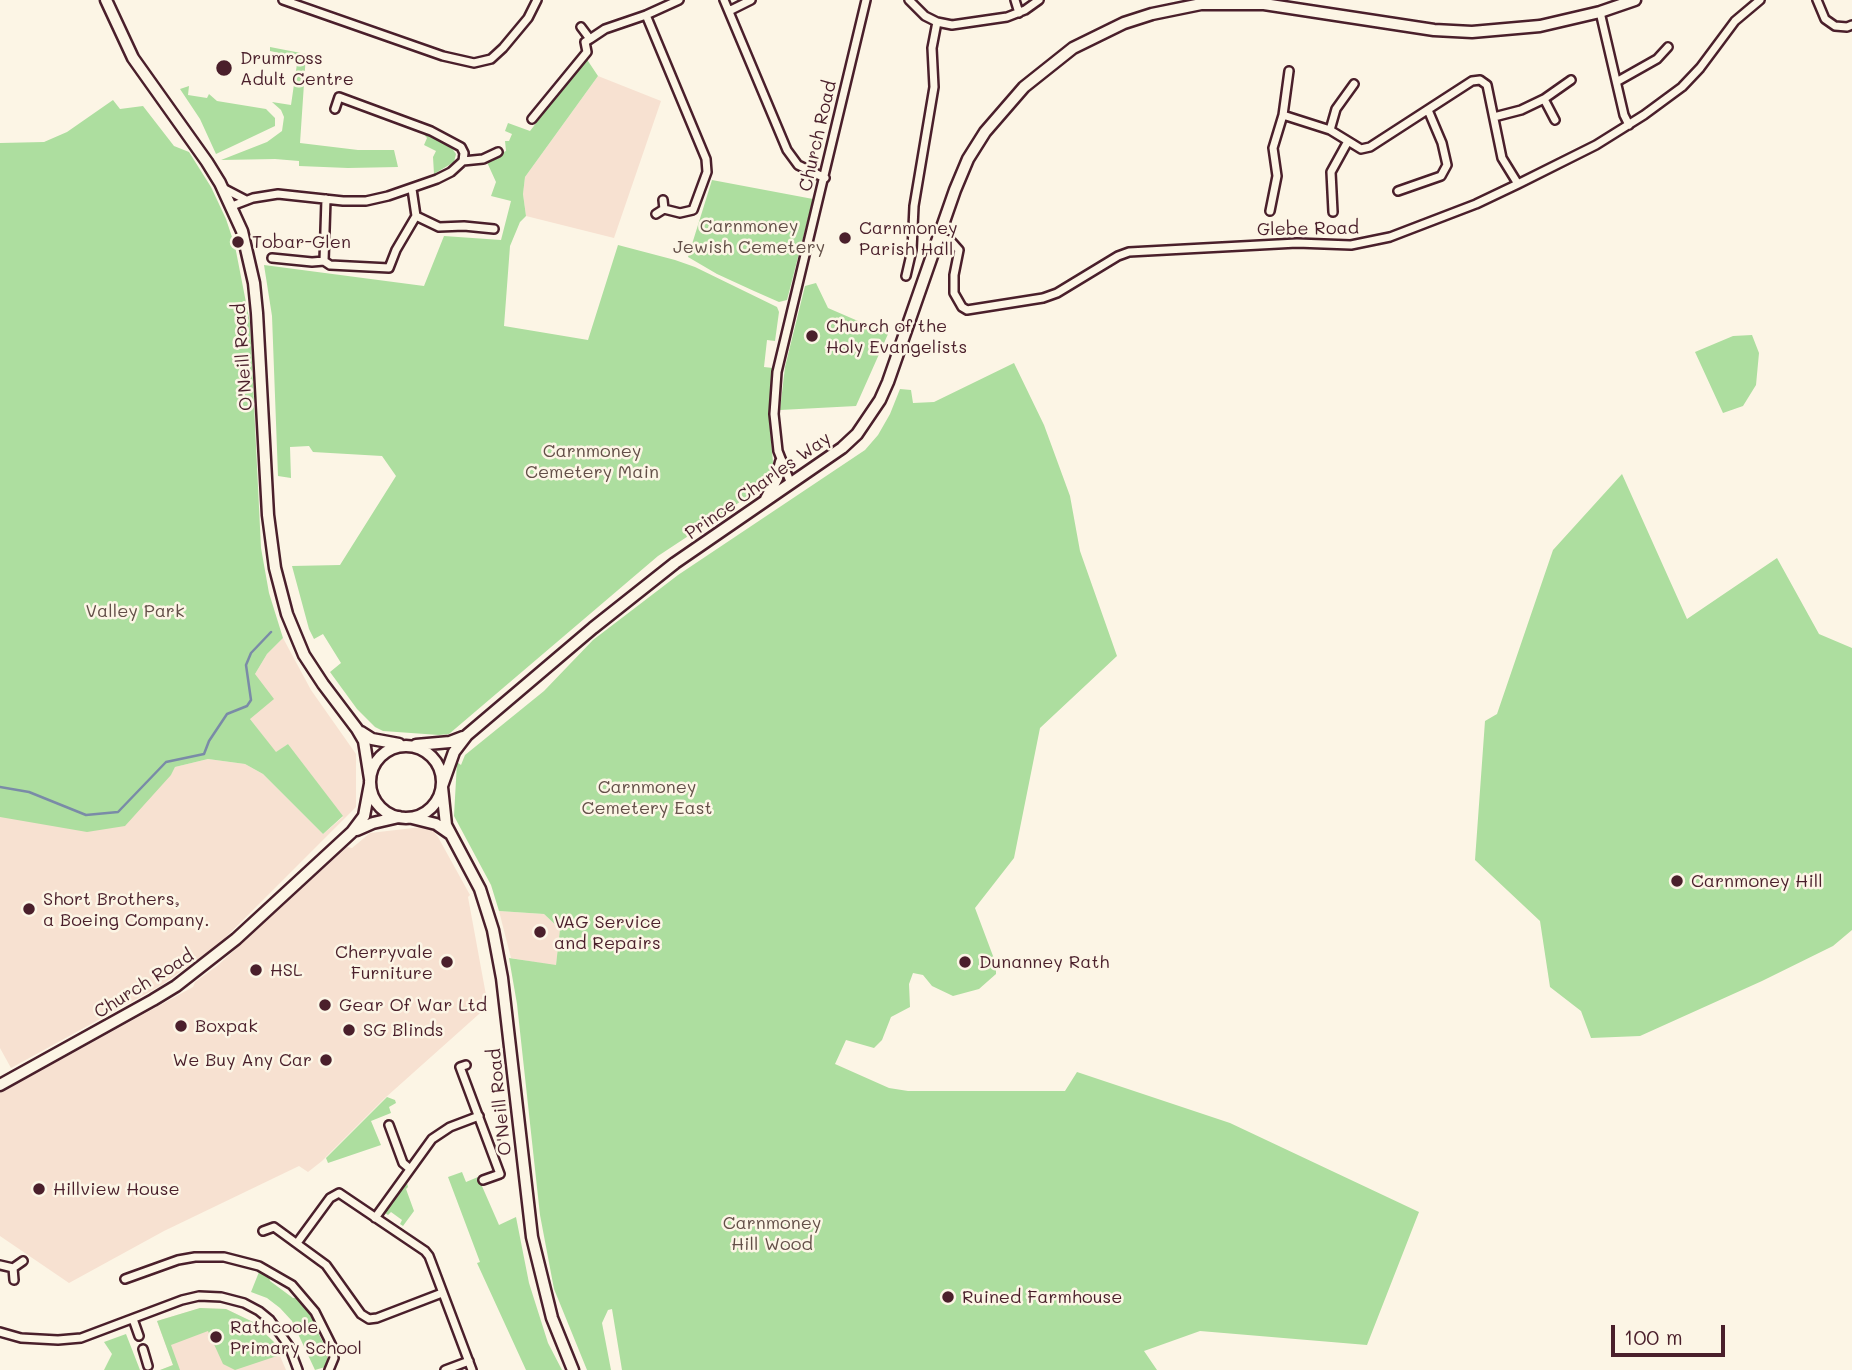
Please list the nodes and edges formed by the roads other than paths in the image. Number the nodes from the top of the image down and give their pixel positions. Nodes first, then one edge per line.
1 (118, 0) edge
2 (283, 0) edge
3 (537, 0) edge
4 (656, 0) edge
5 (680, 0) edge
6 (724, 0) edge
7 (751, 0) edge
8 (866, 0) edge
9 (909, 0) edge
10 (1015, 0) edge
11 (1039, 0) edge
12 (1635, 0) edge
13 (1760, 0) edge
14 (1817, 0) edge
15 (107, 3) edge
16 (660, 8) junction
17 (729, 11) junction
18 (1600, 12) junction
19 (1019, 13) junction
20 (646, 15) junction
21 (937, 22) junction
22 (1852, 25) edge
23 (581, 27) dead end
24 (590, 39) junction
25 (1668, 47) dead end
26 (1289, 71) dead end
27 (1572, 80) dead end
28 (1618, 81) junction
29 (1354, 84) dead end
30 (1544, 99) junction
31 (335, 109) dead end
32 (1428, 110) junction
33 (1283, 115) junction
34 (1494, 117) junction
35 (532, 119) dead end
36 (1555, 120) dead end
37 (1629, 125) junction
38 (1330, 130) junction
39 (1347, 143) junction
40 (498, 152) dead end
41 (463, 160) junction
42 (825, 178) junction
43 (1518, 184) junction
44 (223, 188) junction
45 (412, 189) junction
46 (1398, 191) dead end
47 (326, 199) junction
48 (663, 200) dead end
49 (246, 201) junction
50 (232, 206) junction
51 (664, 209) junction
52 (1270, 211) dead end
53 (1333, 212) dead end
54 (656, 214) dead end
55 (416, 216) junction
56 (494, 229) dead end
57 (938, 236) junction
58 (272, 258) dead end
59 (324, 261) junction
60 (906, 276) dead end
61 (781, 462) junction
62 (791, 484) junction
63 (764, 502) junction
64 (357, 729) junction
65 (467, 735) junction
66 (408, 746) junction
67 (370, 781) junction
68 (442, 786) junction
69 (404, 817) junction
70 (352, 832) junction
71 (450, 833) junction
72 (466, 1065) dead end
73 (0, 1085) edge
74 (479, 1116) junction
75 (389, 1125) dead end
76 (409, 1168) junction
77 (483, 1180) dead end
78 (375, 1218) junction
79 (264, 1231) dead end
80 (297, 1243) junction
81 (23, 1261) dead end
82 (0, 1265) edge
83 (13, 1268) junction
84 (129, 1275) dead end
85 (14, 1280) dead end
86 (442, 1293) junction
87 (133, 1319) junction
88 (0, 1332) edge
89 (138, 1336) dead end
90 (143, 1349) dead end
91 (468, 1361) junction
92 (148, 1366) dead end
93 (298, 1370) edge
94 (328, 1370) edge
95 (445, 1370) edge
96 (472, 1370) edge
97 (573, 1370) edge

1 - 15 street
2 - 3 street
4 - 16 street
5 - 16 street
6 - 17 street
7 - 17 street
8 - 42 street, Church Road
9 - 21 street
10 - 19 street
11 - 19 street
12 - 18 street, Prince Charles Way
13 - 37 street, Glebe Road
14 - 22 street
15 - 44 street, O'Neill Road
16 - 20 street
17 - 42 street
18 - 28 street
18 - 57 street, Prince Charles Way
19 - 21 street
20 - 24 street
20 - 51 street
21 - 60 street
23 - 24 street
24 - 35 street
25 - 28 street
26 - 33 street
27 - 30 street
28 - 37 street
29 - 38 street
30 - 34 street
30 - 36 street
31 - 41 street
32 - 34 street
32 - 39 street
32 - 46 street
33 - 38 street
33 - 52 street
34 - 43 street
37 - 43 street, Glebe Road
38 - 39 street
39 - 53 street
40 - 41 street
41 - 45 street
42 - 61 street, Church Road
43 - 57 street, Glebe Road
44 - 49 street
44 - 50 street, O'Neill Road
45 - 47 street
45 - 55 street
47 - 49 street
47 - 59 street
48 - 51 street
49 - 50 street
50 - 64 street, O'Neill Road
51 - 54 street
55 - 56 street
55 - 59 street
57 - 62 street, Prince Charles Way
58 - 59 street
61 - 62 street, Church Road
61 - 63 street
62 - 63 street, Prince Charles Way
63 - 65 street, Prince Charles Way
64 - 66 street
64 - 67 street, O'Neill Road
65 - 66 street, Prince Charles Way
65 - 68 street, Prince Charles Way
66 - 67 street
66 - 68 street
67 - 69 street
67 - 70 street, Church Road
68 - 69 street
68 - 71 street, O'Neill Road
69 - 70 street, Church Road
69 - 71 street
70 - 73 street, Church Road
71 - 97 street, O'Neill Road
72 - 74 street
74 - 76 street
74 - 77 street
75 - 76 street
76 - 78 street
78 - 80 street
78 - 86 street
79 - 80 street
80 - 86 street
81 - 83 street
82 - 83 street
83 - 85 street
84 - 94 street
86 - 91 street
87 - 88 street
87 - 89 street
87 - 93 street
90 - 92 street
91 - 95 street
91 - 96 street

